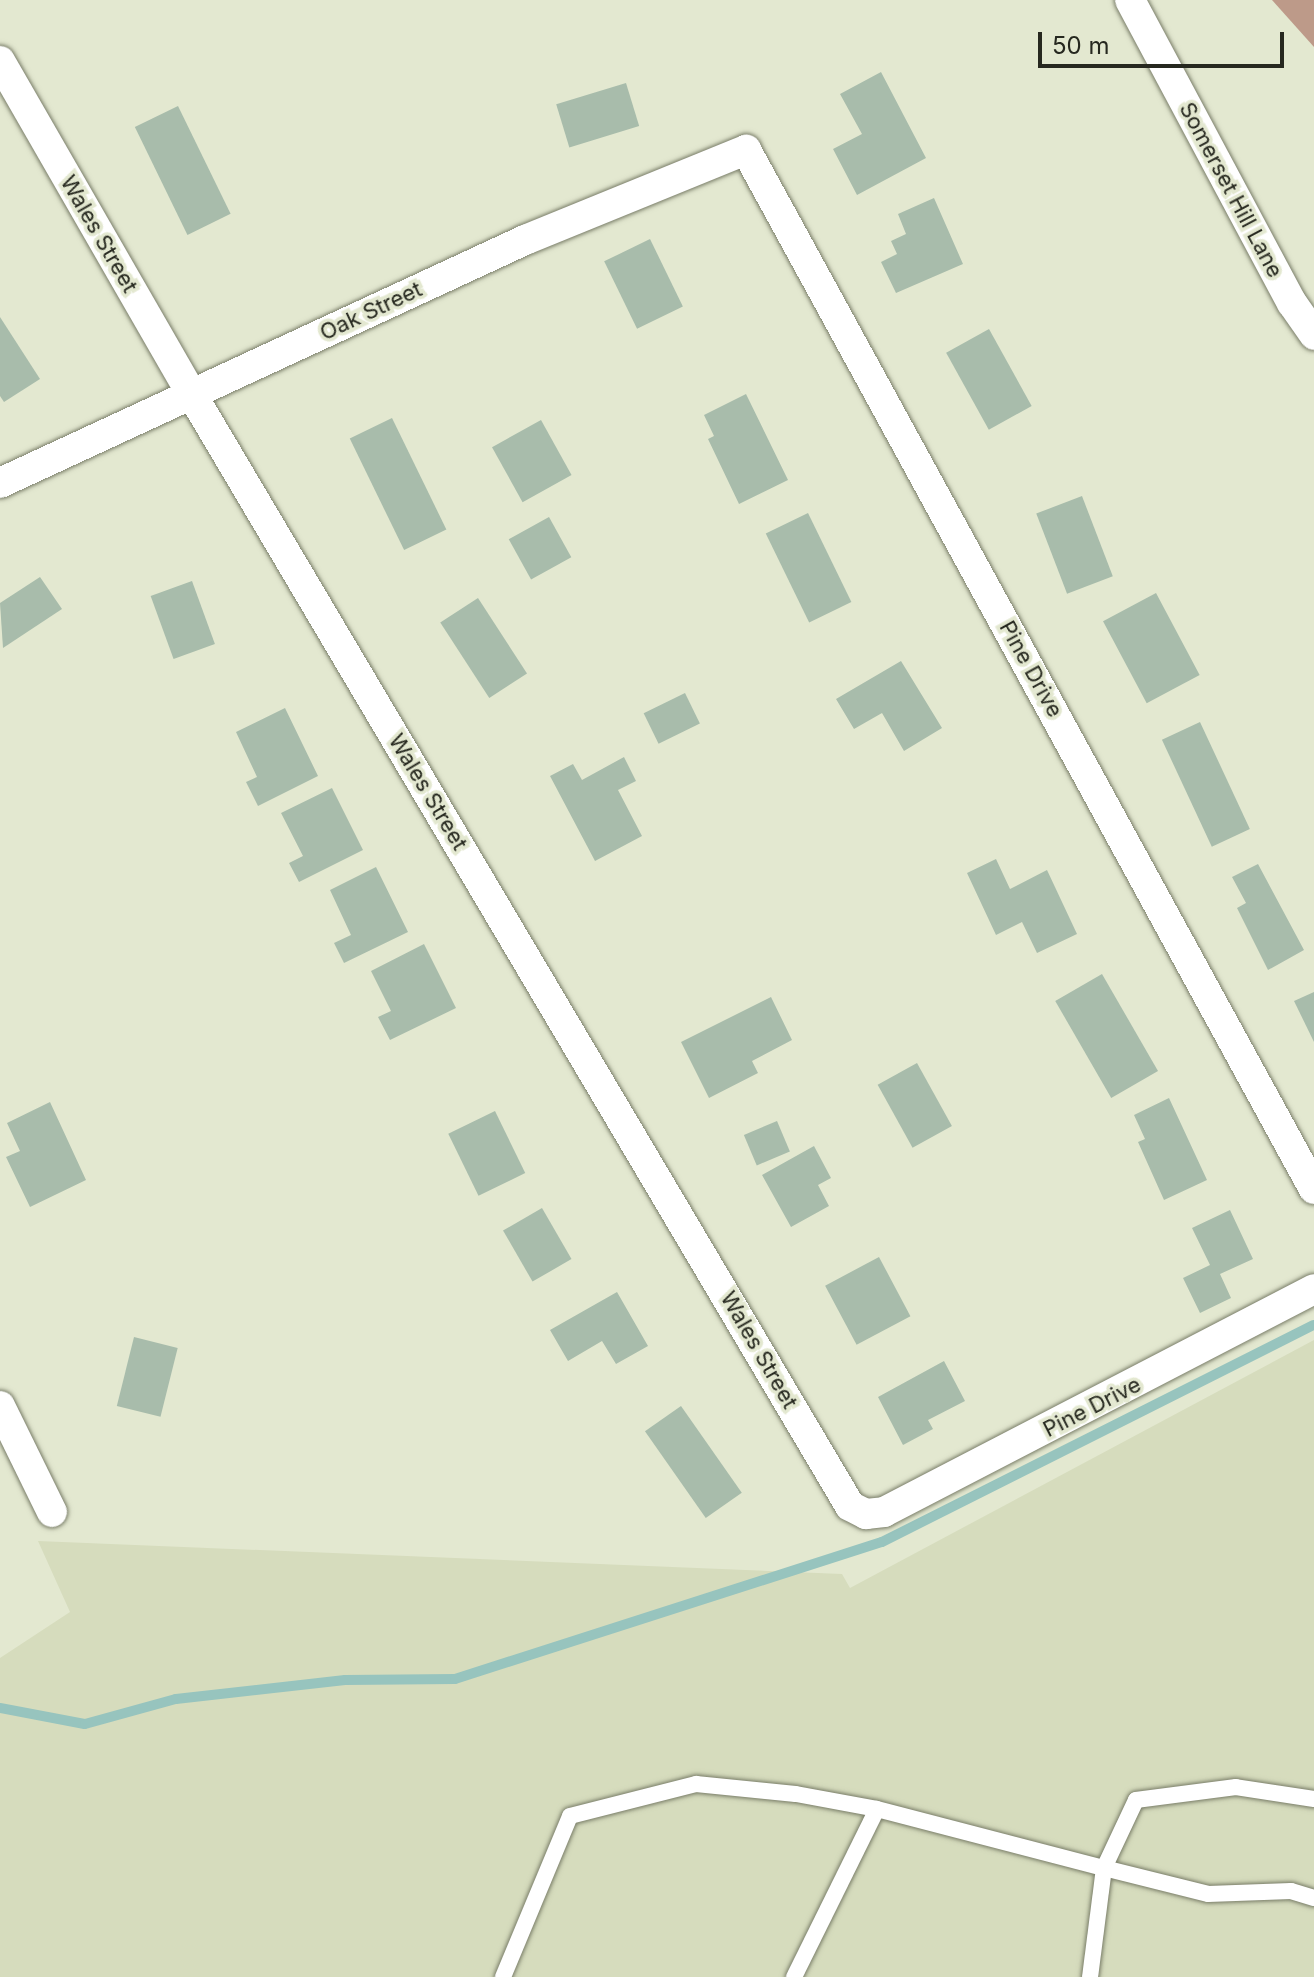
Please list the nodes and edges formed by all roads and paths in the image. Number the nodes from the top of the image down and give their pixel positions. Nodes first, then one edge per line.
1 (1130, 0) edge
2 (0, 61) edge
3 (746, 150) joint
4 (1314, 335) edge
5 (191, 393) junction
6 (0, 483) edge
7 (1314, 1189) edge
8 (1314, 1289) edge
9 (0, 1406) edge
10 (52, 1512) dead end
11 (866, 1514) joint
12 (1314, 1799) edge
13 (877, 1809) junction
14 (1104, 1868) junction
15 (1314, 1898) edge
16 (503, 1977) edge
17 (794, 1977) edge
18 (1090, 1977) edge

1 - 4 street, Somerset Hill Lane
2 - 5 street, Wales Street
3 - 5 street, Oak Street
3 - 7 street, Pine Drive
5 - 6 street, Oak Street
5 - 11 street, Wales Street
8 - 11 street, Pine Drive
9 - 10 street
12 - 14 lane
13 - 14 lane
13 - 16 lane
13 - 17 lane
14 - 15 lane
14 - 18 lane

